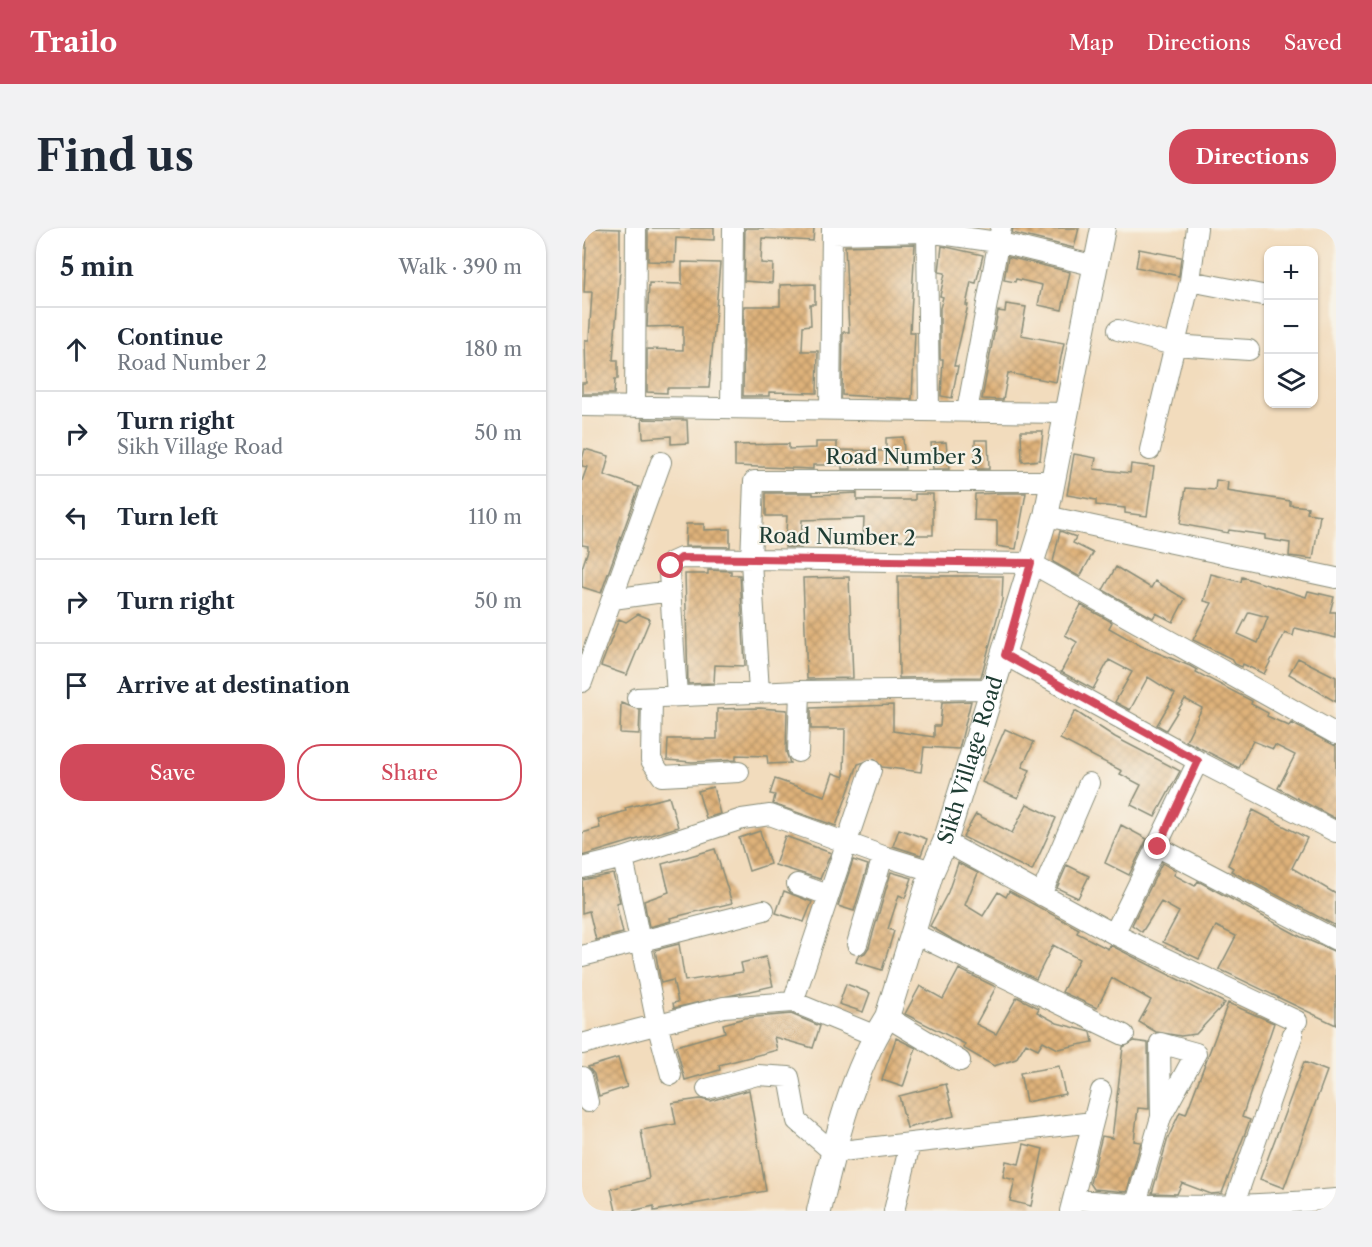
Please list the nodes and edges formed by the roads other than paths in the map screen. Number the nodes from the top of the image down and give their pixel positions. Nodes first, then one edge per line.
1 (636, 228) edge
2 (733, 228) edge
3 (1103, 228) edge
4 (1197, 228) edge
5 (927, 230) edge
6 (832, 231) edge
7 (999, 235) edge
8 (1096, 266) junction
9 (1190, 281) junction
10 (1262, 295) dead end
11 (1118, 330) dead end
12 (1173, 345) junction
13 (1249, 350) dead end
14 (582, 406) edge
15 (635, 407) junction
16 (730, 408) junction
17 (830, 409) junction
18 (928, 411) junction
19 (967, 411) junction
20 (1068, 413) junction
21 (1150, 450) dead end
22 (661, 462) dead end
23 (1053, 481) junction
24 (1046, 516) junction
25 (751, 561) junction
26 (1031, 563) junction
27 (1336, 578) edge
28 (670, 591) junction
29 (613, 599) junction
30 (587, 651) edge
31 (1005, 655) junction
32 (582, 682) edge
33 (993, 689) junction
34 (800, 691) junction
35 (759, 692) junction
36 (677, 696) junction
37 (1336, 734) edge
38 (798, 752) dead end
39 (1198, 761) junction
40 (871, 770) dead end
41 (739, 772) dead end
42 (1089, 783) dead end
43 (1336, 832) edge
44 (847, 842) junction
45 (945, 842) junction
46 (1158, 847) junction
47 (884, 856) junction
48 (623, 858) junction
49 (582, 868) edge
50 (932, 871) junction
51 (796, 884) dead end
52 (828, 895) junction
53 (1041, 895) junction
54 (764, 910) dead end
55 (913, 933) junction
56 (1114, 934) junction
57 (1336, 940) edge
58 (640, 941) junction
59 (856, 944) dead end
60 (582, 956) edge
61 (793, 1002) junction
62 (657, 1024) junction
63 (882, 1026) junction
64 (1124, 1035) dead end
65 (582, 1044) edge
66 (960, 1061) dead end
67 (671, 1075) dead end
68 (582, 1077) edge
69 (707, 1089) dead end
70 (1101, 1091) dead end
71 (588, 1102) dead end
72 (1161, 1117) dead end
73 (1093, 1122) junction
74 (910, 1144) junction
75 (833, 1152) junction
76 (1336, 1198) edge
77 (1072, 1205) edge
78 (1135, 1207) junction
79 (1233, 1207) junction
80 (819, 1211) edge
81 (894, 1211) edge

1 - 15 street
2 - 16 street
3 - 8 main road, Sikh Village Road
4 - 9 street
5 - 6 street
5 - 7 street
5 - 18 street
6 - 17 street
7 - 8 street
7 - 19 street
8 - 20 main road, Sikh Village Road
9 - 10 street
9 - 12 street
11 - 12 street
12 - 13 street
12 - 21 street
14 - 15 street
15 - 16 street
16 - 17 street
17 - 18 street
18 - 19 street
19 - 20 street
20 - 23 main road, Sikh Village Road
22 - 29 street
23 - 24 main road, Sikh Village Road
23 - 25 street, Road Number 3
24 - 26 main road, Sikh Village Road
24 - 27 street
25 - 26 street, Road Number 2
25 - 28 street, Road Number 2
25 - 35 street
26 - 31 main road, Sikh Village Road
26 - 37 street
28 - 29 street
28 - 36 street, Road Number 2
29 - 30 street
30 - 32 street
31 - 33 main road, Sikh Village Road
31 - 39 street
33 - 34 street
33 - 45 main road, Sikh Village Road
34 - 35 street
34 - 38 street
35 - 36 street
36 - 41 street
39 - 43 street
39 - 46 street
40 - 44 street
42 - 53 street
44 - 47 street
44 - 48 street
44 - 52 street
45 - 50 main road, Sikh Village Road
45 - 53 street
46 - 56 street
46 - 57 street
47 - 50 street
47 - 59 street
48 - 49 street
48 - 58 street
50 - 55 main road, Sikh Village Road
51 - 52 street
52 - 61 street
53 - 56 street
54 - 58 street
55 - 63 main road, Sikh Village Road
55 - 64 street
56 - 79 street
58 - 60 street
58 - 62 street
61 - 62 street
61 - 63 street
62 - 65 street
62 - 67 street
63 - 66 street
63 - 75 main road, Sikh Village Road
68 - 71 street
69 - 75 street
70 - 73 street
72 - 78 street
73 - 74 street
73 - 77 street
74 - 75 street
74 - 81 street
75 - 80 main road, Sikh Village Road
76 - 79 street
77 - 78 street
78 - 79 street

